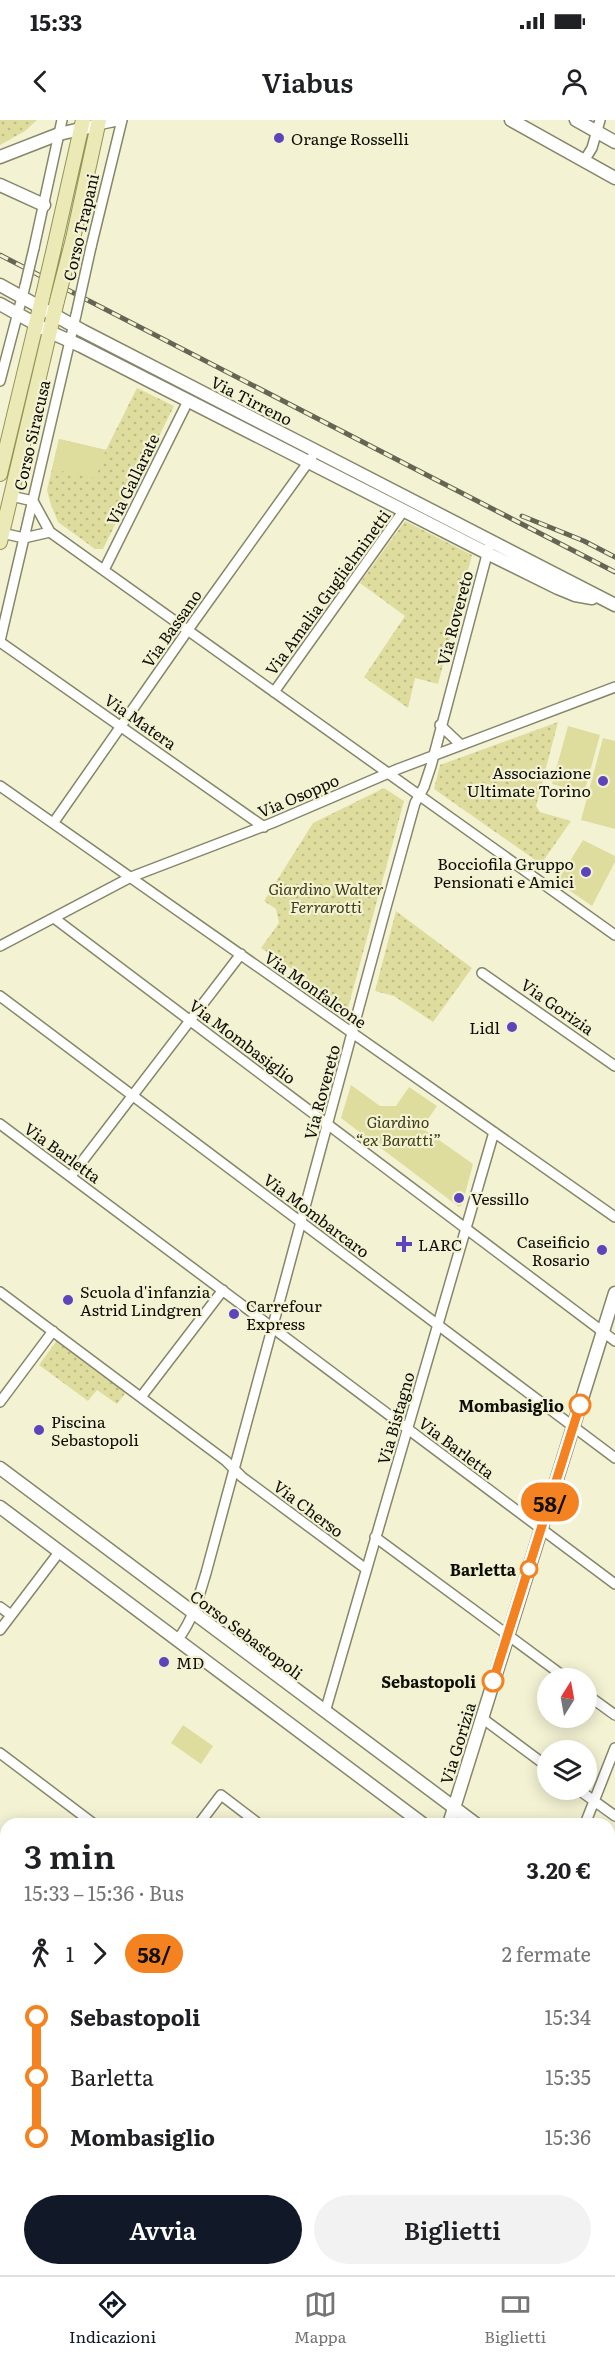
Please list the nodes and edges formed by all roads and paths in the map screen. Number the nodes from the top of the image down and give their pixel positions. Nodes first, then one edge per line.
1 (62, 120) edge
2 (122, 120) edge
3 (512, 120) edge
4 (576, 120) edge
5 (99, 123) edge
6 (82, 124) edge
7 (599, 126) edge
8 (59, 134) junction
9 (615, 142) edge
10 (0, 156) edge
11 (584, 161) junction
12 (615, 178) edge
13 (0, 184) edge
14 (44, 205) junction
15 (0, 285) edge
16 (23, 292) junction
17 (42, 301) junction
18 (0, 304) edge
19 (16, 314) junction
20 (54, 316) junction
21 (75, 321) junction
22 (36, 325) junction
23 (50, 333) junction
24 (70, 341) junction
25 (0, 381) edge
26 (188, 401) junction
27 (312, 457) junction
28 (0, 474) edge
29 (11, 496) junction
30 (33, 501) junction
31 (404, 510) junction
32 (50, 532) junction
33 (1, 537) edge
34 (24, 538) junction
35 (489, 548) junction
36 (104, 570) junction
37 (611, 603) edge
38 (187, 630) junction
39 (0, 641) edge
40 (615, 687) edge
41 (274, 692) junction
42 (121, 725) junction
43 (440, 725) junction
44 (461, 745) junction
45 (433, 755) junction
46 (389, 773) junction
47 (0, 786) edge
48 (419, 794) junction
49 (54, 822) junction
50 (264, 827) junction
51 (131, 877) junction
52 (54, 918) junction
53 (615, 935) edge
54 (0, 946) edge
55 (241, 954) junction
56 (482, 973) dead end
57 (0, 996) edge
58 (191, 1020) junction
59 (353, 1033) junction
60 (615, 1066) edge
61 (133, 1096) junction
62 (0, 1124) edge
63 (328, 1124) junction
64 (494, 1132) junction
65 (71, 1176) junction
66 (615, 1217) edge
67 (302, 1221) junction
68 (466, 1228) junction
69 (223, 1290) junction
70 (0, 1292) edge
71 (615, 1293) edge
72 (437, 1325) junction
73 (272, 1329) junction
74 (53, 1331) junction
75 (603, 1332) junction
76 (615, 1341) edge
77 (141, 1397) junction
78 (0, 1402) edge
79 (573, 1426) junction
80 (408, 1428) junction
81 (615, 1458) edge
82 (0, 1468) edge
83 (234, 1469) junction
84 (0, 1507) edge
85 (541, 1529) junction
86 (375, 1536) junction
87 (60, 1551) junction
88 (366, 1569) junction
89 (615, 1584) edge
90 (0, 1607) edge
91 (193, 1614) junction
92 (11, 1615) junction
93 (0, 1630) edge
94 (508, 1635) junction
95 (178, 1639) junction
96 (553, 1668) edge
97 (597, 1702) edge
98 (325, 1712) junction
99 (615, 1715) edge
100 (482, 1718) junction
101 (615, 1748) edge
102 (0, 1753) edge
103 (537, 1759) edge
104 (594, 1801) junction
105 (454, 1807) junction
106 (615, 1816) edge
107 (86, 1818) edge
108 (204, 1818) edge
109 (252, 1818) edge
110 (415, 1818) edge
111 (451, 1818) edge
112 (468, 1818) edge
113 (587, 1818) edge

1 - 8 street
2 - 5 street
2 - 21 street, Corso Trapani, bridge
3 - 11 street
4 - 7 street
5 - 6 street
5 - 20 main road, Corso Trapani, bridge
6 - 8 street
6 - 17 main road, Corso Trapani, bridge
7 - 9 street
7 - 11 street
8 - 10 street
8 - 14 street
11 - 12 street
13 - 14 street
14 - 16 street, bridge
15 - 16 street, Via Tirreno
16 - 17 street, Via Tirreno
16 - 19 street
17 - 20 street, Via Tirreno
17 - 22 main road, Corso Trapani
18 - 19 street, Via Tirreno
19 - 22 street, Via Tirreno
19 - 25 street
20 - 21 street, Via Tirreno
20 - 23 main road, Corso Trapani
21 - 24 street, Corso Trapani
21 - 27 street, Via Tirreno
22 - 23 street, Via Tirreno
22 - 28 main road, Corso Siracusa
23 - 24 street, Via Tirreno
23 - 29 main road, Corso Siracusa
24 - 26 street, Via Tirreno
24 - 30 street, Corso Siracusa
26 - 27 street, Via Tirreno
26 - 36 street, Via Gallarate
27 - 31 street, Via Tirreno
27 - 35 street, Via Tirreno
27 - 38 street, Via Bassano
29 - 30 street
29 - 33 main road, Corso Siracusa
30 - 32 street, Via Amalia Guglielminetti
30 - 34 street, Corso Siracusa
31 - 35 street, Via Tirreno
31 - 41 street, Via Amalia Guglielminetti
32 - 34 street
32 - 36 street, Via Amalia Guglielminetti
33 - 34 street
34 - 39 street, Corso Siracusa
35 - 37 street, Via Tirreno
35 - 43 street, Via Rovereto
36 - 38 street, Via Amalia Guglielminetti
38 - 41 street, Via Amalia Guglielminetti
38 - 42 street, Via Bassano
39 - 42 street, Via Matera
40 - 44 street, Via Osoppo
41 - 46 street, Via Amalia Guglielminetti
42 - 49 street, Via Bassano
42 - 50 street, Via Matera
43 - 44 street
43 - 45 street, Via Rovereto
44 - 45 street, Via Osoppo
45 - 46 street, Via Osoppo
45 - 48 street, Via Rovereto
46 - 48 street, Via Amalia Guglielminetti
46 - 50 street, Via Osoppo
47 - 49 street, Via Monfalcone
48 - 53 street, Via Amalia Guglielminetti
48 - 59 street, Via Rovereto
49 - 51 street, Via Monfalcone
50 - 51 street, Via Osoppo
51 - 52 street, Via Osoppo
51 - 55 street, Via Monfalcone
52 - 54 street, Via Osoppo
52 - 58 street, Via Mombasiglio
55 - 58 street
55 - 59 street, Via Monfalcone
56 - 60 street, Via Gorizia
57 - 61 street, Via Mombarcaro
58 - 61 street
58 - 63 street, Via Mombasiglio
59 - 63 street, Via Rovereto
59 - 64 street, Via Monfalcone
61 - 65 street
61 - 67 street, Via Mombarcaro
62 - 65 street, Via Barletta
63 - 67 street, Via Rovereto
63 - 68 street, Via Mombasiglio
64 - 66 street, Via Monfalcone
64 - 68 street, Via Bistagno
65 - 69 street, Via Barletta
67 - 72 street, Via Mombarcaro
67 - 73 street, Via Rovereto
68 - 72 street, Via Bistagno
68 - 75 street, Via Mombasiglio
69 - 73 street, Via Barletta
69 - 77 street
70 - 74 street
71 - 75 street, Via Gorizia
72 - 79 street, Via Mombarcaro
72 - 80 street, Via Bistagno
73 - 80 street, Via Barletta
73 - 83 street, Via Rovereto
74 - 77 street
74 - 78 street
75 - 76 street, Via Mombasiglio
75 - 79 street, Via Gorizia
77 - 83 street
79 - 81 street, Via Mombarcaro
79 - 85 street, Via Gorizia
80 - 85 street, Via Barletta
80 - 86 street, Via Bistagno
82 - 91 street, Corso Sebastopoli
83 - 88 street, Via Cherso
83 - 91 street, Via Rovereto
84 - 87 street
85 - 89 street, Via Barletta
85 - 94 street, Via Gorizia
86 - 88 street, Via Bistagno
86 - 94 street
87 - 92 street
87 - 95 street
88 - 98 street, Via Bistagno
90 - 92 street
91 - 95 street, Via Rovereto
91 - 98 street, Corso Sebastopoli
92 - 93 street
94 - 96 street
94 - 100 street, Via Gorizia
95 - 110 street
97 - 99 street
98 - 105 street, Corso Sebastopoli
100 - 103 street
100 - 105 street, Via Gorizia
101 - 104 street
102 - 107 street
104 - 106 street
104 - 113 street
105 - 111 street, Via Gorizia
105 - 112 street, Corso Sebastopoli
108 - 109 street

